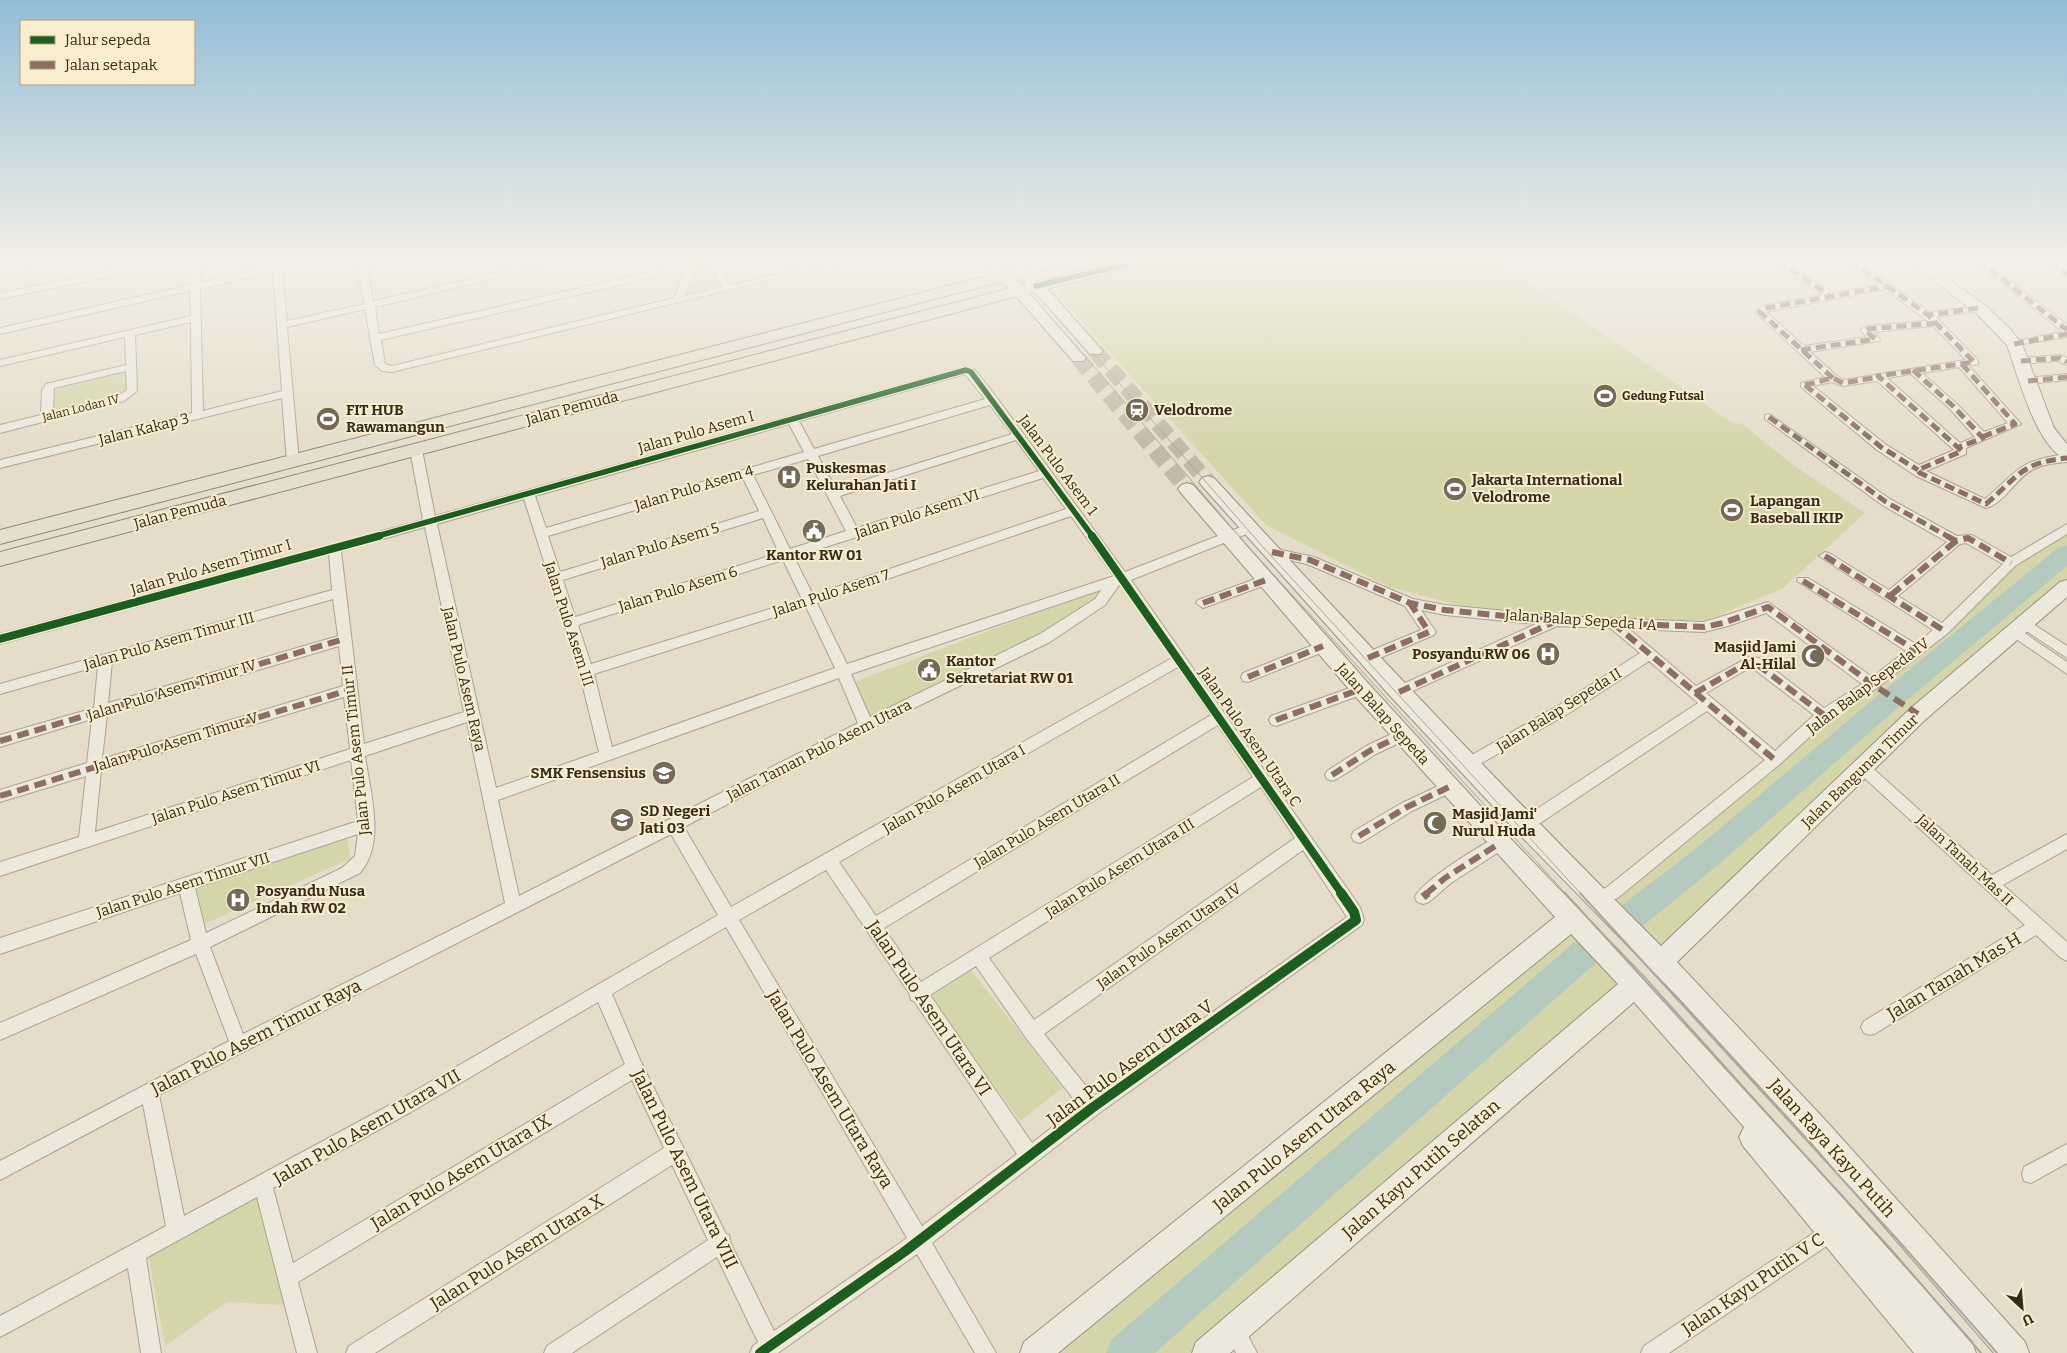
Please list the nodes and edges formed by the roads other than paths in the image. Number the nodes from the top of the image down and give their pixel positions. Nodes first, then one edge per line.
1 (34, 323) edge
2 (173, 323) edge
3 (196, 323) edge
4 (291, 323) edge
5 (371, 323) edge
6 (437, 323) edge
7 (587, 323) edge
8 (839, 323) edge
9 (875, 323) edge
10 (1047, 323) edge
11 (1069, 323) edge
12 (1772, 323) edge
13 (1935, 323) edge
14 (1937, 323) edge
15 (1997, 323) edge
16 (2057, 323) edge
17 (283, 325) joint
18 (0, 331) edge
19 (2067, 332) edge
20 (130, 333) junction
21 (374, 338) junction
22 (2014, 344) junction
23 (1801, 350) junction
24 (1095, 352) tunnel mouth
25 (1078, 358) tunnel mouth
26 (2021, 361) junction
27 (2067, 362) edge
28 (0, 363) edge
29 (1962, 364) junction
30 (695, 365) junction
31 (130, 367) junction
32 (969, 370) joint
33 (1913, 370) junction
34 (2067, 377) edge
35 (1833, 378) junction
36 (1878, 378) junction
37 (2028, 381) junction
38 (289, 393) junction
39 (993, 400) junction
40 (198, 416) junction
41 (47, 417) junction
42 (1769, 417) dead end
43 (792, 419) junction
44 (0, 428) edge
45 (1018, 436) junction
46 (1982, 437) junction
47 (1959, 448) junction
48 (416, 450) junction
49 (810, 453) junction
50 (2067, 456) edge
51 (293, 462) junction
52 (0, 464) edge
53 (1918, 470) junction
54 (746, 472) junction
55 (1046, 473) junction
56 (1208, 482) tunnel mouth
57 (1186, 489) tunnel mouth
58 (528, 493) junction
59 (833, 494) junction
60 (1075, 510) junction
61 (766, 513) junction
62 (430, 522) junction
63 (1250, 528) junction
64 (2067, 528) edge
65 (540, 534) junction
66 (854, 534) junction
67 (1227, 536) junction
68 (0, 537) edge
69 (1956, 541) junction
70 (334, 547) junction
71 (1272, 552) junction
72 (787, 555) junction
73 (1825, 556) dead end
74 (0, 559) edge
75 (2011, 563) junction
76 (555, 578) junction
77 (1117, 580) junction
78 (1266, 580) junction
79 (1803, 581) dead end
80 (2067, 587) edge
81 (338, 593) junction
82 (1891, 595) junction
83 (810, 601) junction
84 (1203, 603) dead end
85 (1410, 603) junction
86 (1556, 621) junction
87 (570, 623) junction
88 (1613, 623) junction
89 (2019, 627) junction
90 (1944, 630) junction
91 (0, 639) edge
92 (344, 639) junction
93 (1323, 646) junction
94 (1917, 651) junction
95 (2067, 653) edge
96 (1649, 654) junction
97 (1368, 658) junction
98 (106, 659) junction
99 (1180, 660) junction
100 (2067, 669) edge
101 (586, 671) junction
102 (843, 671) junction
103 (1248, 677) dead end
104 (1872, 684) junction
105 (0, 689) edge
106 (352, 689) junction
107 (1361, 689) junction
108 (1399, 692) junction
109 (1695, 693) junction
110 (1707, 704) junction
111 (100, 712) junction
112 (472, 715) junction
113 (1824, 715) junction
114 (1220, 717) junction
115 (1276, 720) dead end
116 (866, 725) junction
117 (1402, 735) junction
118 (0, 741) edge
119 (357, 752) junction
120 (608, 756) junction
121 (1775, 760) junction
122 (95, 766) junction
123 (1863, 768) junction
124 (1473, 769) junction
125 (1332, 775) dead end
126 (1262, 779) junction
127 (1449, 787) junction
128 (0, 796) edge
129 (491, 796) junction
130 (1525, 824) junction
131 (366, 825) junction
132 (674, 825) junction
133 (1359, 836) dead end
134 (1305, 840) junction
135 (86, 841) junction
136 (2067, 841) edge
137 (1500, 844) junction
138 (829, 861) junction
139 (0, 869) edge
140 (186, 883) junction
141 (1990, 884) junction
142 (1423, 897) dead end
143 (514, 907) junction
144 (1605, 907) junction
145 (1354, 912) joint
146 (729, 918) junction
147 (875, 925) junction
148 (1579, 926) junction
149 (2037, 926) junction
150 (200, 944) junction
151 (0, 946) edge
152 (2067, 952) edge
153 (1652, 955) junction
154 (979, 957) junction
155 (1628, 977) junction
156 (602, 991) junction
157 (918, 994) junction
158 (1667, 1021) junction
159 (1870, 1026) dead end
160 (0, 1032) edge
161 (1032, 1032) junction
162 (239, 1046) junction
163 (635, 1068) junction
164 (149, 1091) junction
165 (1092, 1108) junction
166 (677, 1151) junction
167 (2067, 1153) edge
168 (1029, 1155) junction
169 (0, 1171) edge
170 (2031, 1174) dead end
171 (263, 1185) junction
172 (176, 1231) junction
173 (1830, 1232) junction
174 (918, 1240) junction
175 (722, 1242) junction
176 (136, 1254) junction
177 (288, 1277) junction
178 (0, 1327) edge
179 (1234, 1329) junction
180 (765, 1349) edge
181 (151, 1353) edge
182 (308, 1353) edge
183 (356, 1353) edge
184 (554, 1353) edge
185 (986, 1353) edge
186 (1035, 1353) edge
187 (1207, 1353) edge
188 (1247, 1353) edge
189 (1651, 1353) edge
190 (1933, 1353) edge
191 (1961, 1353) edge
192 (2014, 1353) edge

1 - 18 street
2 - 20 street
3 - 40 street
4 - 17 street
5 - 21 street
6 - 21 street
7 - 21 street
8 - 30 main road, Jalan Pemuda
9 - 30 main road, Jalan Pemuda
10 - 25 main road
11 - 24 main road
12 - 23 street
13 - 23 street
14 - 29 street
15 - 22 main road
16 - 19 street
17 - 38 street
19 - 22 street
20 - 28 street
20 - 31 street, Jalan Lodan IV
22 - 26 main road
23 - 35 street
26 - 27 street
26 - 37 main road
29 - 33 street
29 - 46 street
30 - 48 main road, Jalan Pemuda
30 - 51 main road, Jalan Pemuda
31 - 41 street, Jalan Lodan IV
31 - 41 street
32 - 39 street, Jalan Pulo Asem 1
32 - 43 street, Jalan Pulo Asem I
33 - 36 street
33 - 46 street
34 - 37 street
35 - 36 street
35 - 53 street
36 - 47 street
37 - 50 main road
38 - 40 street, Jalan Kakap 3
38 - 51 street
39 - 45 street, Jalan Pulo Asem 1
39 - 49 street, Jalan Pulo Asem 4
40 - 52 street, Jalan Kakap 3
41 - 44 street, Jalan Lodan IV
42 - 69 street
43 - 49 street
43 - 58 street, Jalan Pulo Asem I
45 - 55 street, Jalan Pulo Asem 1
45 - 59 street
46 - 47 street
47 - 53 street
48 - 62 street, Jalan Pulo Asem Raya
48 - 74 main road, Jalan Pemuda
49 - 54 street, Jalan Pulo Asem 4
49 - 59 street
50 - 53 street
51 - 68 main road, Jalan Pemuda
54 - 61 street
54 - 65 street, Jalan Pulo Asem 4
55 - 60 street, Jalan Pulo Asem 1
55 - 66 street, Jalan Pulo Asem VI
56 - 63 main road, Jalan Balap Sepeda
57 - 67 main road, Jalan Balap Sepeda
58 - 62 street, Jalan Pulo Asem I
58 - 65 street, Jalan Pulo Asem III
59 - 66 street
60 - 77 street, Jalan Pulo Asem 1
60 - 83 street, Jalan Pulo Asem 7
61 - 72 street
61 - 76 street, Jalan Pulo Asem 5
62 - 70 street, Jalan Pulo Asem Timur I
62 - 112 street, Jalan Pulo Asem Raya
63 - 67 street
63 - 71 main road, Jalan Balap Sepeda
64 - 75 street, Jalan Balap Sepeda IV
65 - 76 street, Jalan Pulo Asem III
66 - 72 street, Jalan Pulo Asem VI
67 - 77 street
67 - 78 main road, Jalan Balap Sepeda
69 - 75 street
69 - 82 street
70 - 81 street, Jalan Pulo Asem Timur II
70 - 91 street, Jalan Pulo Asem Timur I
71 - 85 street, Jalan Balap Sepeda I A
71 - 97 main road, Jalan Balap Sepeda
72 - 83 street
72 - 87 street, Jalan Pulo Asem 6
73 - 82 street
75 - 90 street, Jalan Balap Sepeda IV
76 - 87 street, Jalan Pulo Asem III
77 - 99 street, Jalan Pulo Asem Utara C
77 - 102 street
77 - 116 street, Jalan Taman Pulo Asem Utara
78 - 84 street
78 - 93 main road, Jalan Balap Sepeda
79 - 94 street
80 - 89 main road, Jalan Bangunan Timur
81 - 92 street, Jalan Pulo Asem Timur II
81 - 98 street, Jalan Pulo Asem Timur III
82 - 90 street
83 - 101 street, Jalan Pulo Asem 7
83 - 102 street
85 - 86 street, Jalan Balap Sepeda I A
85 - 97 street
86 - 88 street, Jalan Balap Sepeda I A
86 - 108 street
87 - 101 street, Jalan Pulo Asem III
88 - 96 street
88 - 104 street, Jalan Balap Sepeda I A
89 - 95 street
89 - 100 street
89 - 123 main road, Jalan Bangunan Timur
90 - 94 street, Jalan Balap Sepeda IV
92 - 106 street, Jalan Pulo Asem Timur II
92 - 111 street, Jalan Pulo Asem Timur IV
93 - 103 street
93 - 107 main road, Jalan Balap Sepeda
94 - 104 street, Jalan Balap Sepeda IV
96 - 109 street
96 - 124 street, Jalan Balap Sepeda II
97 - 108 main road, Jalan Balap Sepeda
98 - 105 street, Jalan Pulo Asem Timur III
98 - 111 street
99 - 114 street, Jalan Pulo Asem Utara C
99 - 138 street, Jalan Pulo Asem Utara I
101 - 120 street, Jalan Pulo Asem III
102 - 116 street
102 - 120 street
104 - 113 street, Jalan Balap Sepeda IV
106 - 119 street, Jalan Pulo Asem Timur II
106 - 122 street, Jalan Pulo Asem Timur V
107 - 115 street
107 - 117 main road, Jalan Balap Sepeda
108 - 124 main road, Jalan Balap Sepeda
109 - 110 street
109 - 113 street
110 - 121 street
110 - 130 street
111 - 118 street, Jalan Pulo Asem Timur IV
111 - 122 street
112 - 119 street, Jalan Pulo Asem Timur VI
112 - 129 street, Jalan Pulo Asem Raya
113 - 121 street, Jalan Balap Sepeda IV
114 - 126 street, Jalan Pulo Asem Utara C
114 - 147 street, Jalan Pulo Asem Utara II
116 - 132 street, Jalan Taman Pulo Asem Utara
117 - 125 street
117 - 127 main road, Jalan Balap Sepeda
119 - 131 street, Jalan Pulo Asem Timur II
119 - 135 street, Jalan Pulo Asem Timur VI
120 - 129 street
121 - 144 street, Jalan Balap Sepeda IV
122 - 128 street, Jalan Pulo Asem Timur V
122 - 135 street
123 - 141 street, Jalan Tanah Mas II
123 - 153 main road, Jalan Bangunan Timur
124 - 127 main road
124 - 130 main road, Jalan Balap Sepeda
126 - 134 street, Jalan Pulo Asem Utara C
126 - 154 street, Jalan Pulo Asem Utara III
127 - 133 street
127 - 137 main road, Jalan Balap Sepeda
129 - 143 street, Jalan Pulo Asem Raya
130 - 144 main road, Jalan Balap Sepeda
131 - 140 street, Jalan Pulo Asem Timur VII
131 - 150 street, Jalan Pulo Asem Timur II
132 - 143 street, Jalan Taman Pulo Asem Utara
132 - 146 street, Jalan Pulo Asem Utara Raya
134 - 145 street, Jalan Pulo Asem Utara C
134 - 161 street, Jalan Pulo Asem Utara IV
135 - 139 street, Jalan Pulo Asem Timur VI
136 - 141 street
137 - 142 street
137 - 148 main road, Jalan Balap Sepeda
138 - 146 street, Jalan Pulo Asem Utara I
138 - 147 street, Jalan Pulo Asem Utara VI
140 - 150 street
140 - 151 street, Jalan Pulo Asem Timur VII
141 - 149 street, Jalan Tanah Mas II
143 - 162 street, Jalan Pulo Asem Timur Raya
144 - 153 main road, Jalan Raya Kayu Putih
145 - 165 street, Jalan Pulo Asem Utara V
146 - 156 street, Jalan Pulo Asem Utara VII
146 - 174 street, Jalan Pulo Asem Utara Raya
147 - 157 street, Jalan Pulo Asem Utara VI
148 - 155 main road, Jalan Balap Sepeda
148 - 186 main road, Jalan Pulo Asem Utara Raya
149 - 152 street, Jalan Tanah Mas II
149 - 159 street, Jalan Tanah Mas H
150 - 160 street, Jalan Pulo Asem Timur II
150 - 162 street
153 - 192 main road, Jalan Raya Kayu Putih
154 - 157 street, Jalan Pulo Asem Utara III
154 - 161 street
155 - 158 main road
155 - 179 main road, Jalan Kayu Putih Selatan
156 - 163 street, Jalan Pulo Asem Utara VIII
156 - 171 street, Jalan Pulo Asem Utara VII
157 - 168 street, Jalan Pulo Asem Utara VI
158 - 173 main road
158 - 191 main road
161 - 165 street
162 - 164 street, Jalan Pulo Asem Timur Raya
163 - 166 street, Jalan Pulo Asem Utara VIII
163 - 177 street, Jalan Pulo Asem Utara IX
164 - 169 street, Jalan Pulo Asem Timur Raya
164 - 172 street
165 - 168 street, Jalan Pulo Asem Utara V
166 - 175 street, Jalan Pulo Asem Utara VIII
166 - 183 street, Jalan Pulo Asem Utara X
167 - 170 street
168 - 174 street, Jalan Pulo Asem Utara V
171 - 172 street, Jalan Pulo Asem Utara VII
171 - 177 street
172 - 176 street, Jalan Pulo Asem Utara VII
173 - 189 street, Jalan Kayu Putih V C
173 - 190 main road
174 - 180 street, Jalan Pulo Asem Utara V
174 - 185 street, Jalan Pulo Asem Utara Raya
175 - 180 street, Jalan Pulo Asem Utara VIII
175 - 184 street
176 - 178 street, Jalan Pulo Asem Utara VII
176 - 181 street
177 - 182 street
179 - 187 main road, Jalan Kayu Putih Selatan
179 - 188 street

